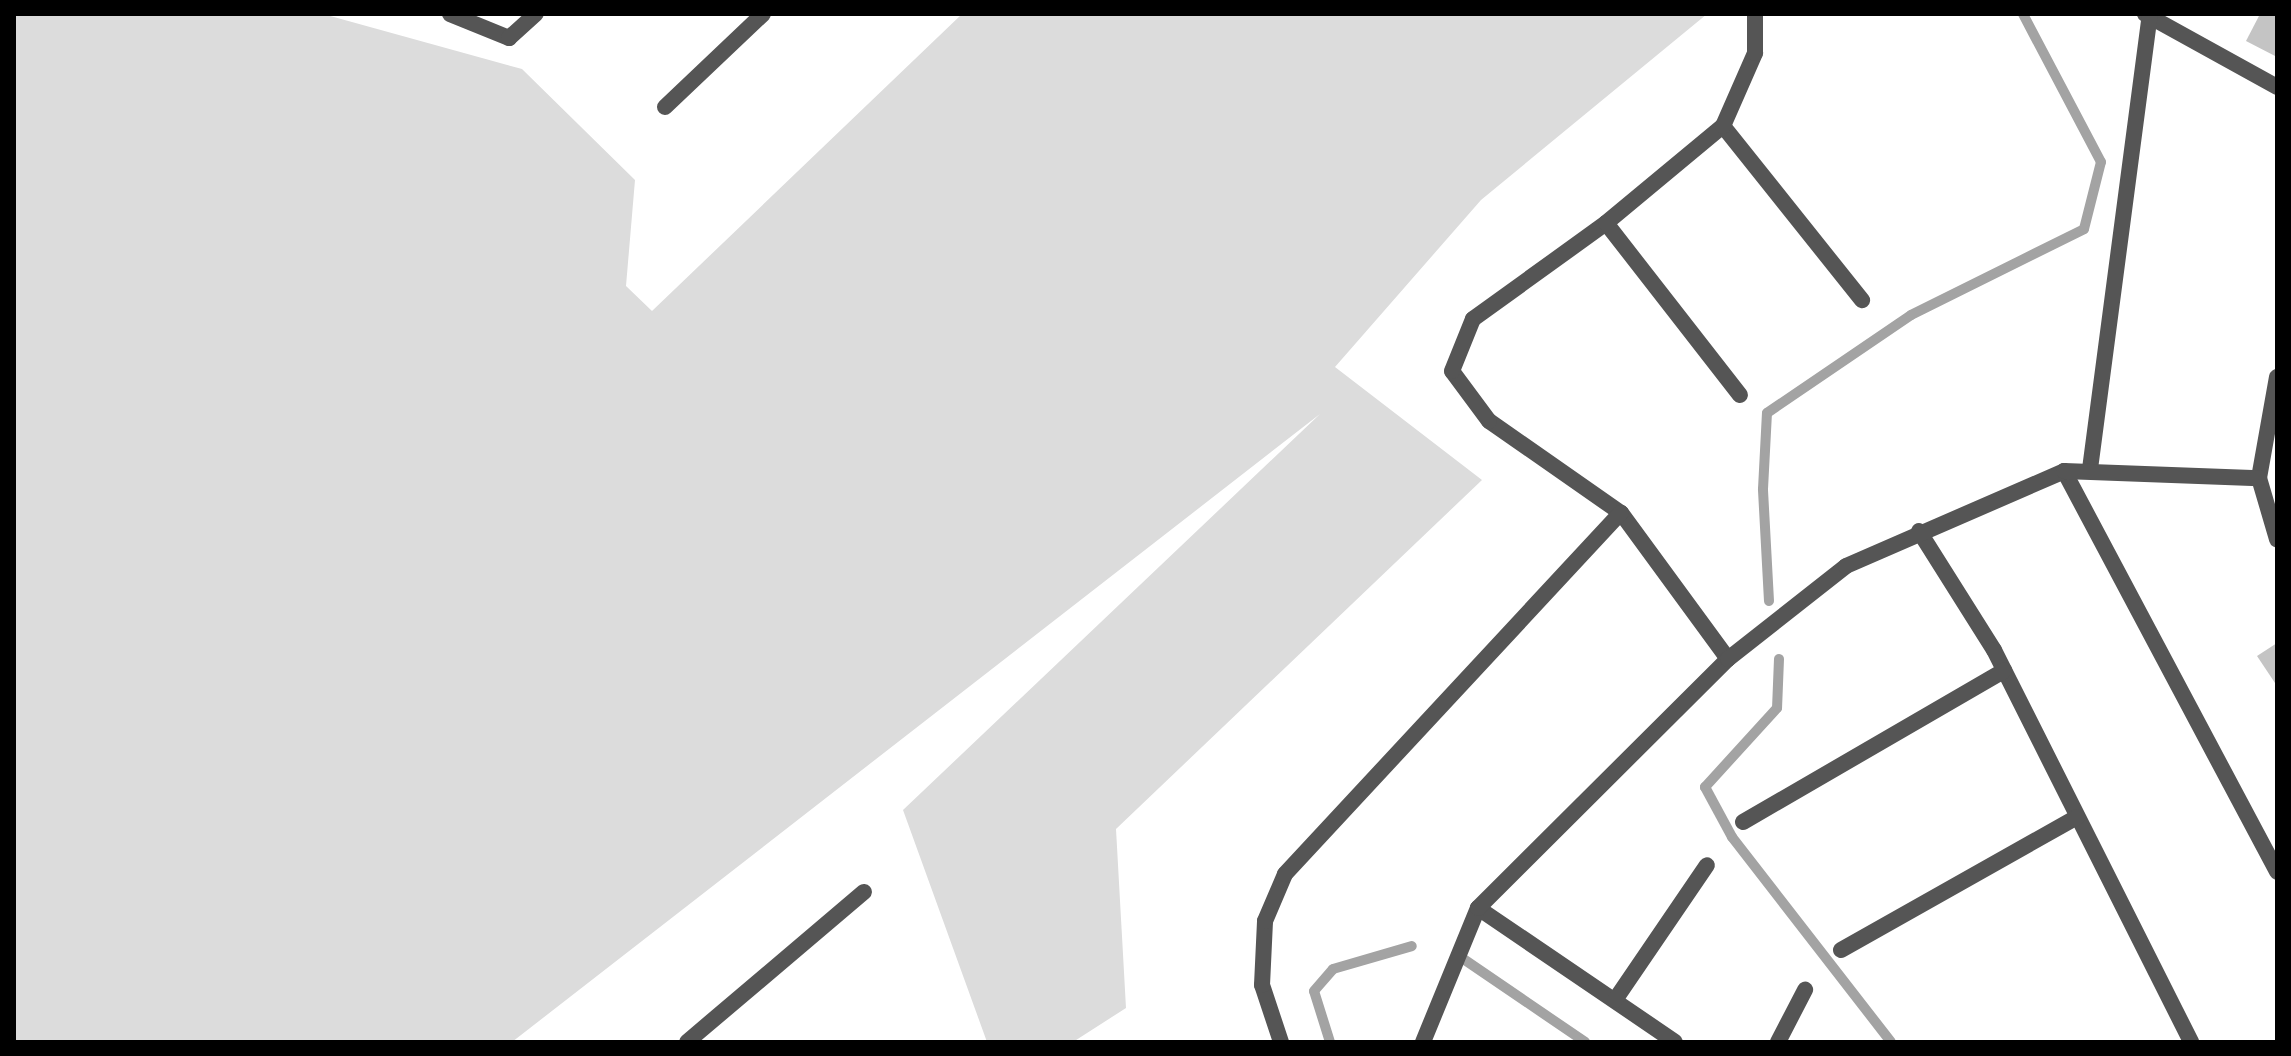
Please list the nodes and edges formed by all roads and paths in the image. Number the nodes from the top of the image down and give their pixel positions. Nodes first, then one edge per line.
1 (450, 14) edge
2 (536, 14) edge
3 (763, 14) edge
4 (1755, 14) edge
5 (2148, 15) edge
6 (2277, 87) edge
7 (665, 107) dead end
8 (1723, 126) junction
9 (1606, 223) junction
10 (1862, 300) dead end
11 (2277, 377) edge
12 (1740, 395) dead end
13 (2090, 469) junction
14 (2064, 471) junction
15 (2259, 478) junction
16 (1621, 513) junction
17 (1919, 531) junction
18 (2277, 539) edge
19 (1728, 659) junction
20 (2004, 671) junction
21 (2077, 817) junction
22 (1743, 822) dead end
23 (1707, 865) dead end
24 (2277, 872) edge
25 (864, 892) dead end
26 (1478, 908) junction
27 (1841, 950) dead end
28 (1805, 990) dead end
29 (1615, 1000) junction
30 (687, 1042) edge
31 (1281, 1042) edge
32 (1423, 1042) edge
33 (1675, 1042) edge
34 (1778, 1042) edge
35 (2191, 1042) edge

1 - 2 street
3 - 7 street
4 - 8 street
5 - 6 street
5 - 13 street
8 - 9 street
8 - 10 street
9 - 12 street
9 - 16 street
11 - 15 street
13 - 14 street
13 - 15 street
14 - 17 street
14 - 24 street
15 - 18 street
16 - 19 street
16 - 31 street
17 - 19 street
17 - 20 street
19 - 26 street
20 - 21 street
20 - 22 street
21 - 27 street
21 - 35 street
23 - 29 street
25 - 30 street
26 - 29 street
26 - 32 street
28 - 34 street
29 - 33 street

